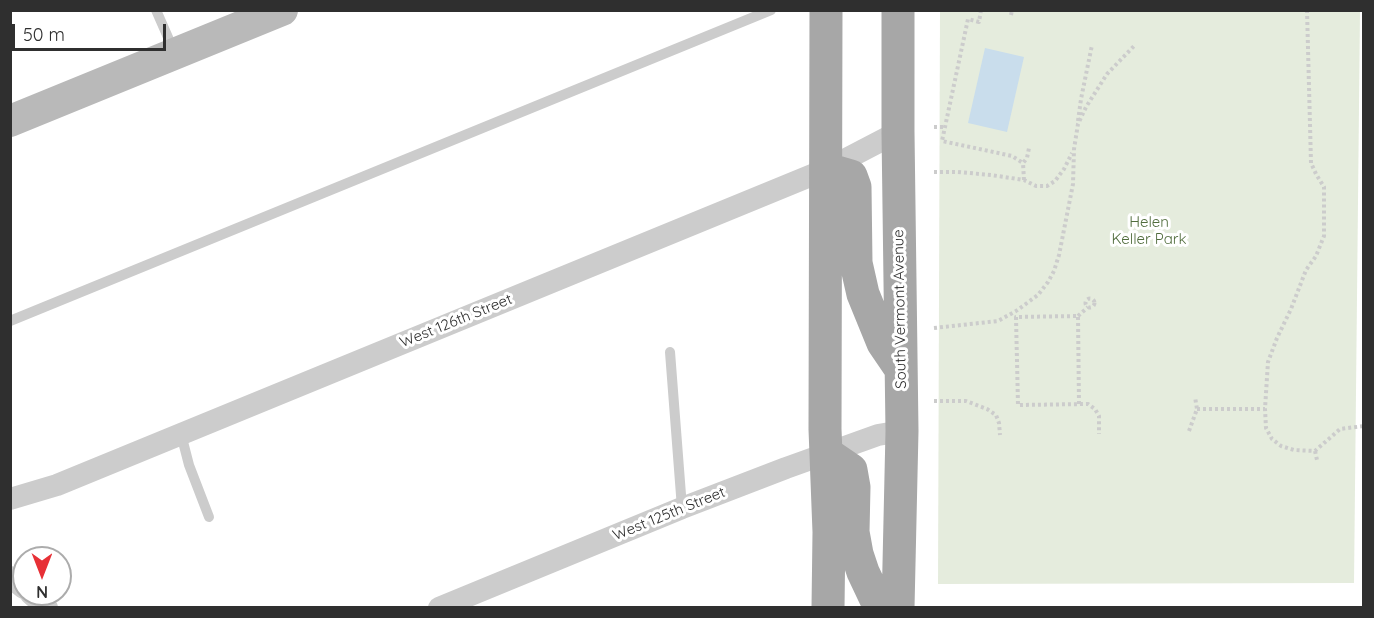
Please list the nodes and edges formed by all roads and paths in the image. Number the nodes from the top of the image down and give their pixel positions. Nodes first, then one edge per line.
1 (156, 10) edge
2 (282, 10) edge
3 (771, 10) edge
4 (826, 10) edge
5 (981, 10) edge
6 (1306, 10) edge
7 (896, 16) edge
8 (1092, 45) dead end
9 (1134, 46) dead end
10 (176, 54) junction
11 (10, 121) edge
12 (1078, 124) junction
13 (934, 127) dead end
14 (945, 127) junction
15 (898, 132) junction
16 (1029, 148) dead end
17 (1074, 149) junction
18 (1023, 163) junction
19 (827, 169) junction
20 (934, 172) dead end
21 (1024, 180) junction
22 (1088, 307) dead end
23 (1016, 311) junction
24 (1078, 316) junction
25 (1016, 317) junction
26 (10, 321) edge
27 (934, 328) dead end
28 (670, 352) dead end
29 (901, 369) junction
30 (1195, 397) dead end
31 (934, 401) dead end
32 (1079, 404) junction
33 (1197, 409) junction
34 (1265, 409) junction
35 (1364, 426) edge
36 (902, 431) junction
37 (1189, 431) dead end
38 (181, 434) junction
39 (1099, 434) dead end
40 (1000, 435) dead end
41 (1314, 451) junction
42 (826, 453) junction
43 (1317, 460) dead end
44 (10, 499) edge
45 (682, 508) junction
46 (209, 517) dead end
47 (829, 532) junction
48 (439, 608) edge
49 (828, 608) edge
50 (857, 608) edge
51 (880, 608) edge
52 (898, 608) edge

1 - 10 lane
2 - 10 street
3 - 26 lane
4 - 19 main road
5 - 14 path
6 - 34 path
7 - 15 main road, South Vermont Avenue
8 - 12 path
9 - 12 path
10 - 11 street
12 - 17 path
13 - 14 path
14 - 18 path
15 - 19 street, West 126th Street
15 - 29 main road, South Vermont Avenue
16 - 18 path
17 - 21 path
17 - 23 path
18 - 21 path
19 - 29 main road
19 - 38 street, West 126th Street
19 - 42 main road
20 - 21 path
22 - 24 path
23 - 25 path
23 - 27 path
24 - 25 path
24 - 32 path
25 - 32 path
28 - 45 lane
29 - 36 main road, South Vermont Avenue
30 - 33 path
31 - 40 path
32 - 39 path
33 - 34 path
33 - 37 path
34 - 41 path
35 - 41 path
36 - 42 street, West 125th Street
36 - 52 main road, South Vermont Avenue
38 - 44 street, West 126th Street
38 - 46 lane
41 - 43 path
42 - 45 street, West 125th Street
42 - 47 main road
42 - 51 main road
45 - 48 street, West 125th Street
47 - 49 main road
47 - 50 main road

